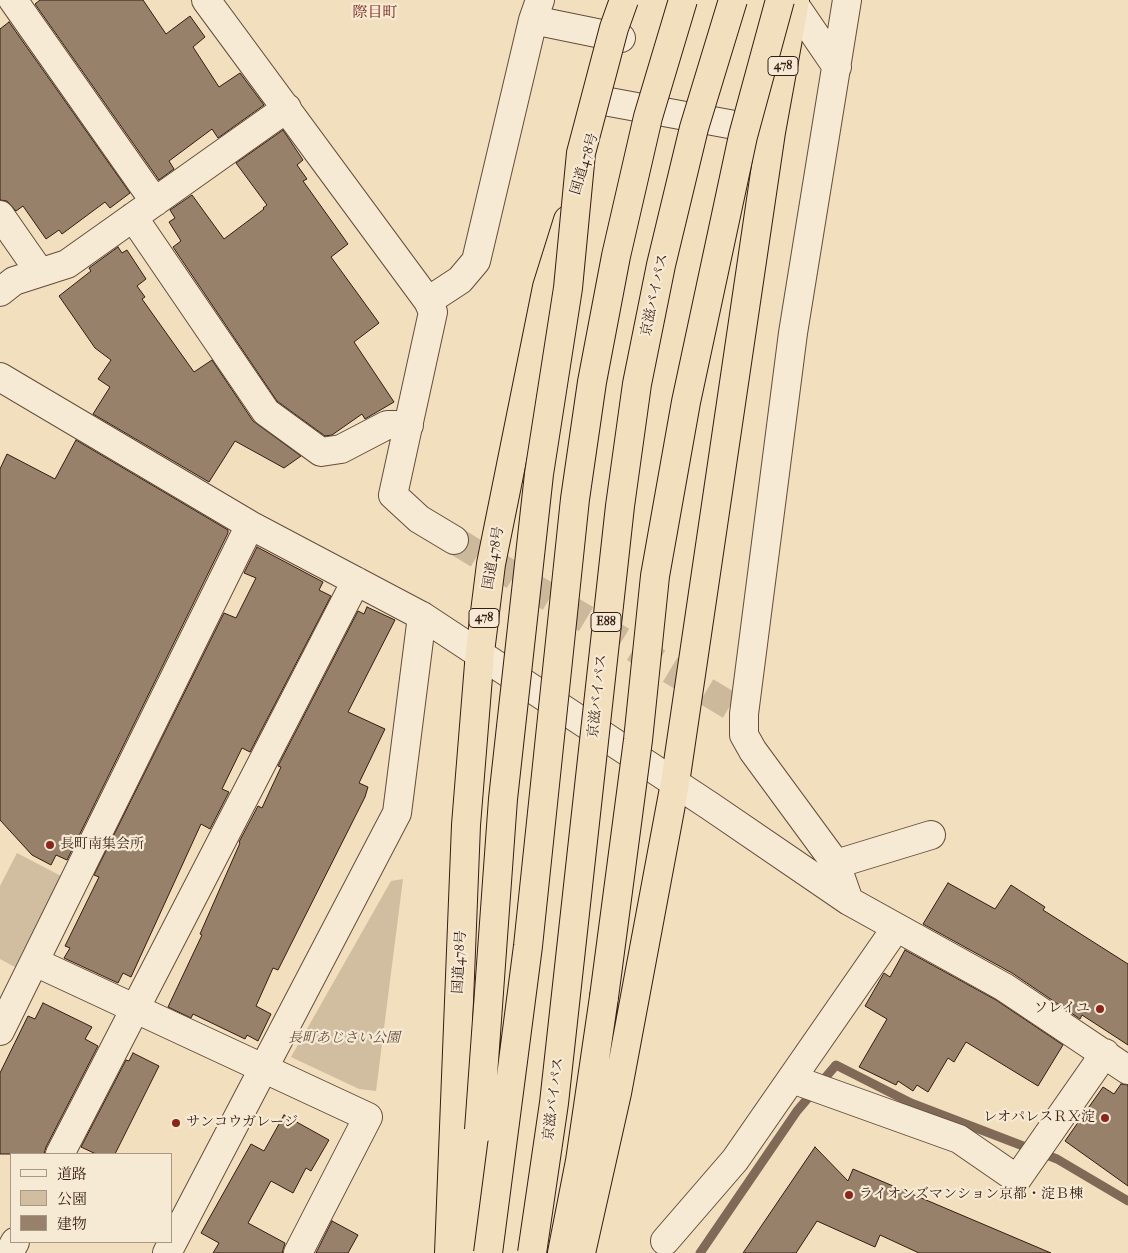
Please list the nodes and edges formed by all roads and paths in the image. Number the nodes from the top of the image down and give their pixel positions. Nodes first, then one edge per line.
1 (13, 0) edge
2 (206, 0) edge
3 (624, 0) edge
4 (633, 0) edge
5 (682, 0) edge
6 (733, 0) edge
7 (847, 0) edge
8 (790, 1) edge
9 (537, 10) edge
10 (621, 38) junction
11 (837, 67) junction
12 (604, 101) junction
13 (287, 108) junction
14 (771, 132) junction
15 (155, 202) junction
16 (0, 215) edge
17 (132, 217) junction
18 (39, 272) junction
19 (0, 292) edge
20 (428, 301) junction
21 (0, 377) edge
22 (408, 425) junction
23 (250, 525) junction
24 (454, 540) tunnel mouth
25 (356, 581) junction
26 (422, 616) junction
27 (480, 652) junction
28 (675, 783) junction
29 (931, 835) dead end
30 (836, 864) junction
31 (849, 901) junction
32 (896, 928) junction
33 (35, 962) junction
34 (8, 997) edge
35 (135, 1009) junction
36 (0, 1031) edge
37 (1105, 1053) junction
38 (262, 1068) junction
39 (1128, 1070) edge
40 (792, 1079) junction
41 (61, 1153) edge
42 (172, 1241) edge
43 (665, 1241) dead end
44 (298, 1253) edge
45 (449, 1253) edge
46 (465, 1253) edge
47 (488, 1253) edge
48 (532, 1253) edge
49 (562, 1253) edge
50 (581, 1253) edge

1 - 15 street
2 - 13 street
3 - 46 highway, bridge
4 - 10 highway, 国道478号 / 478
5 - 47 highway, bridge
6 - 48 highway, 京滋バイパス / E88, bridge
7 - 11 street
8 - 11 street
8 - 14 highway, 478
8 - 49 highway, bridge
9 - 10 street
9 - 20 street
10 - 12 highway, 国道478号 / 478
11 - 30 street
12 - 14 street
12 - 27 highway, 国道478号 / 478
13 - 15 street
13 - 20 street
14 - 28 highway, 478
15 - 17 street
16 - 18 street
17 - 18 street
17 - 22 street
18 - 19 street
20 - 22 street
21 - 23 street
22 - 24 street
23 - 25 street
23 - 33 street
25 - 26 street
25 - 35 street
26 - 27 street
26 - 38 street
27 - 28 street
27 - 45 highway, 国道478号 / 478
28 - 31 street
28 - 50 highway, 478
29 - 30 street
30 - 31 street
31 - 32 street
32 - 37 street
32 - 40 street
33 - 34 street
33 - 35 street
34 - 36 street
35 - 38 street
35 - 41 street
37 - 39 street
37 - 40 street
38 - 42 street
38 - 44 street
40 - 43 street

